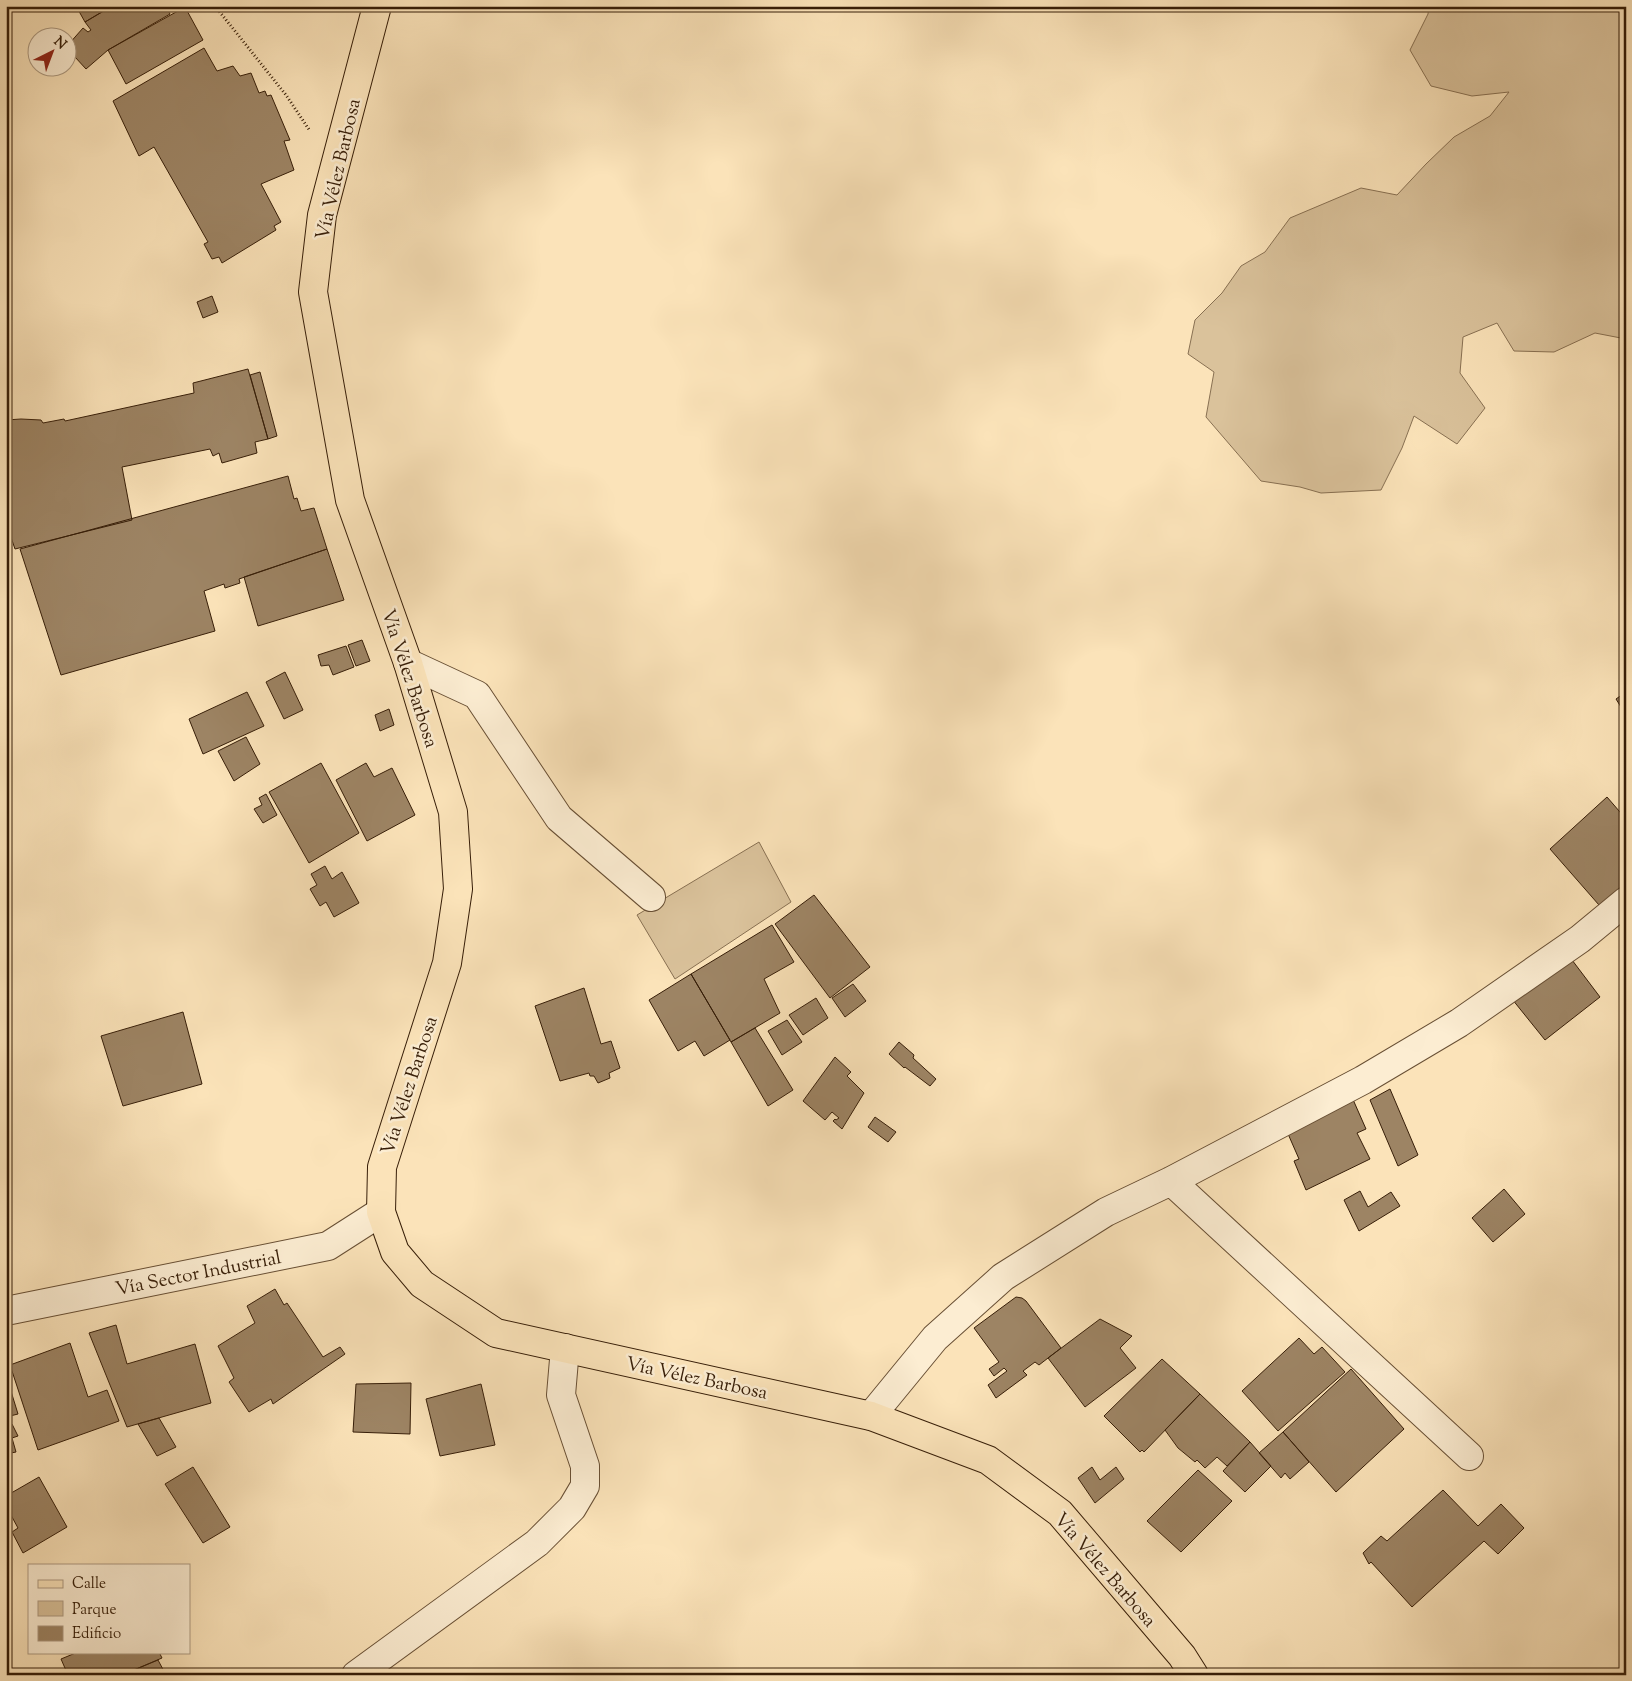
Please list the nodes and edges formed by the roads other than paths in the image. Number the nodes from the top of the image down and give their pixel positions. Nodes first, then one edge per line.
1 (376, 6) edge
2 (408, 663) junction
3 (651, 897) dead end
4 (1626, 902) edge
5 (1171, 1181) junction
6 (382, 1212) junction
7 (6, 1311) edge
8 (565, 1348) junction
9 (871, 1416) junction
10 (1469, 1456) dead end
11 (356, 1675) edge
12 (1194, 1675) edge

1 - 2 main road, Vía Vélez Barbosa
2 - 3 street
2 - 6 main road, Vía Vélez Barbosa
4 - 5 street
5 - 9 street
5 - 10 street
6 - 7 street, Vía Sector Industrial
6 - 8 main road, Vía Vélez Barbosa
8 - 9 main road, Vía Vélez Barbosa
8 - 11 street
9 - 12 main road, Vía Vélez Barbosa

